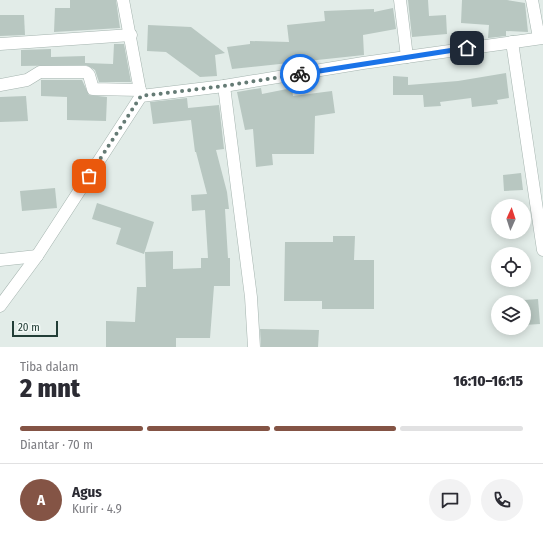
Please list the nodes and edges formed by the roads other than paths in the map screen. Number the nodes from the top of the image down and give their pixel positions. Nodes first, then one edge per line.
1 (123, 0) edge
2 (400, 0) edge
3 (532, 0) edge
4 (131, 35) junction
5 (541, 38) edge
6 (512, 42) junction
7 (0, 44) edge
8 (407, 57) junction
9 (0, 85) edge
10 (224, 86) junction
11 (141, 93) junction
12 (543, 250) edge
13 (36, 256) junction
14 (0, 260) edge
15 (0, 306) edge
16 (254, 347) edge

1 - 4 street
2 - 8 street
3 - 5 street
4 - 7 street
4 - 11 street
5 - 6 street
6 - 8 street
6 - 12 street
8 - 10 street
9 - 11 street
10 - 11 street
10 - 16 street
11 - 13 street
13 - 14 street
13 - 15 street

